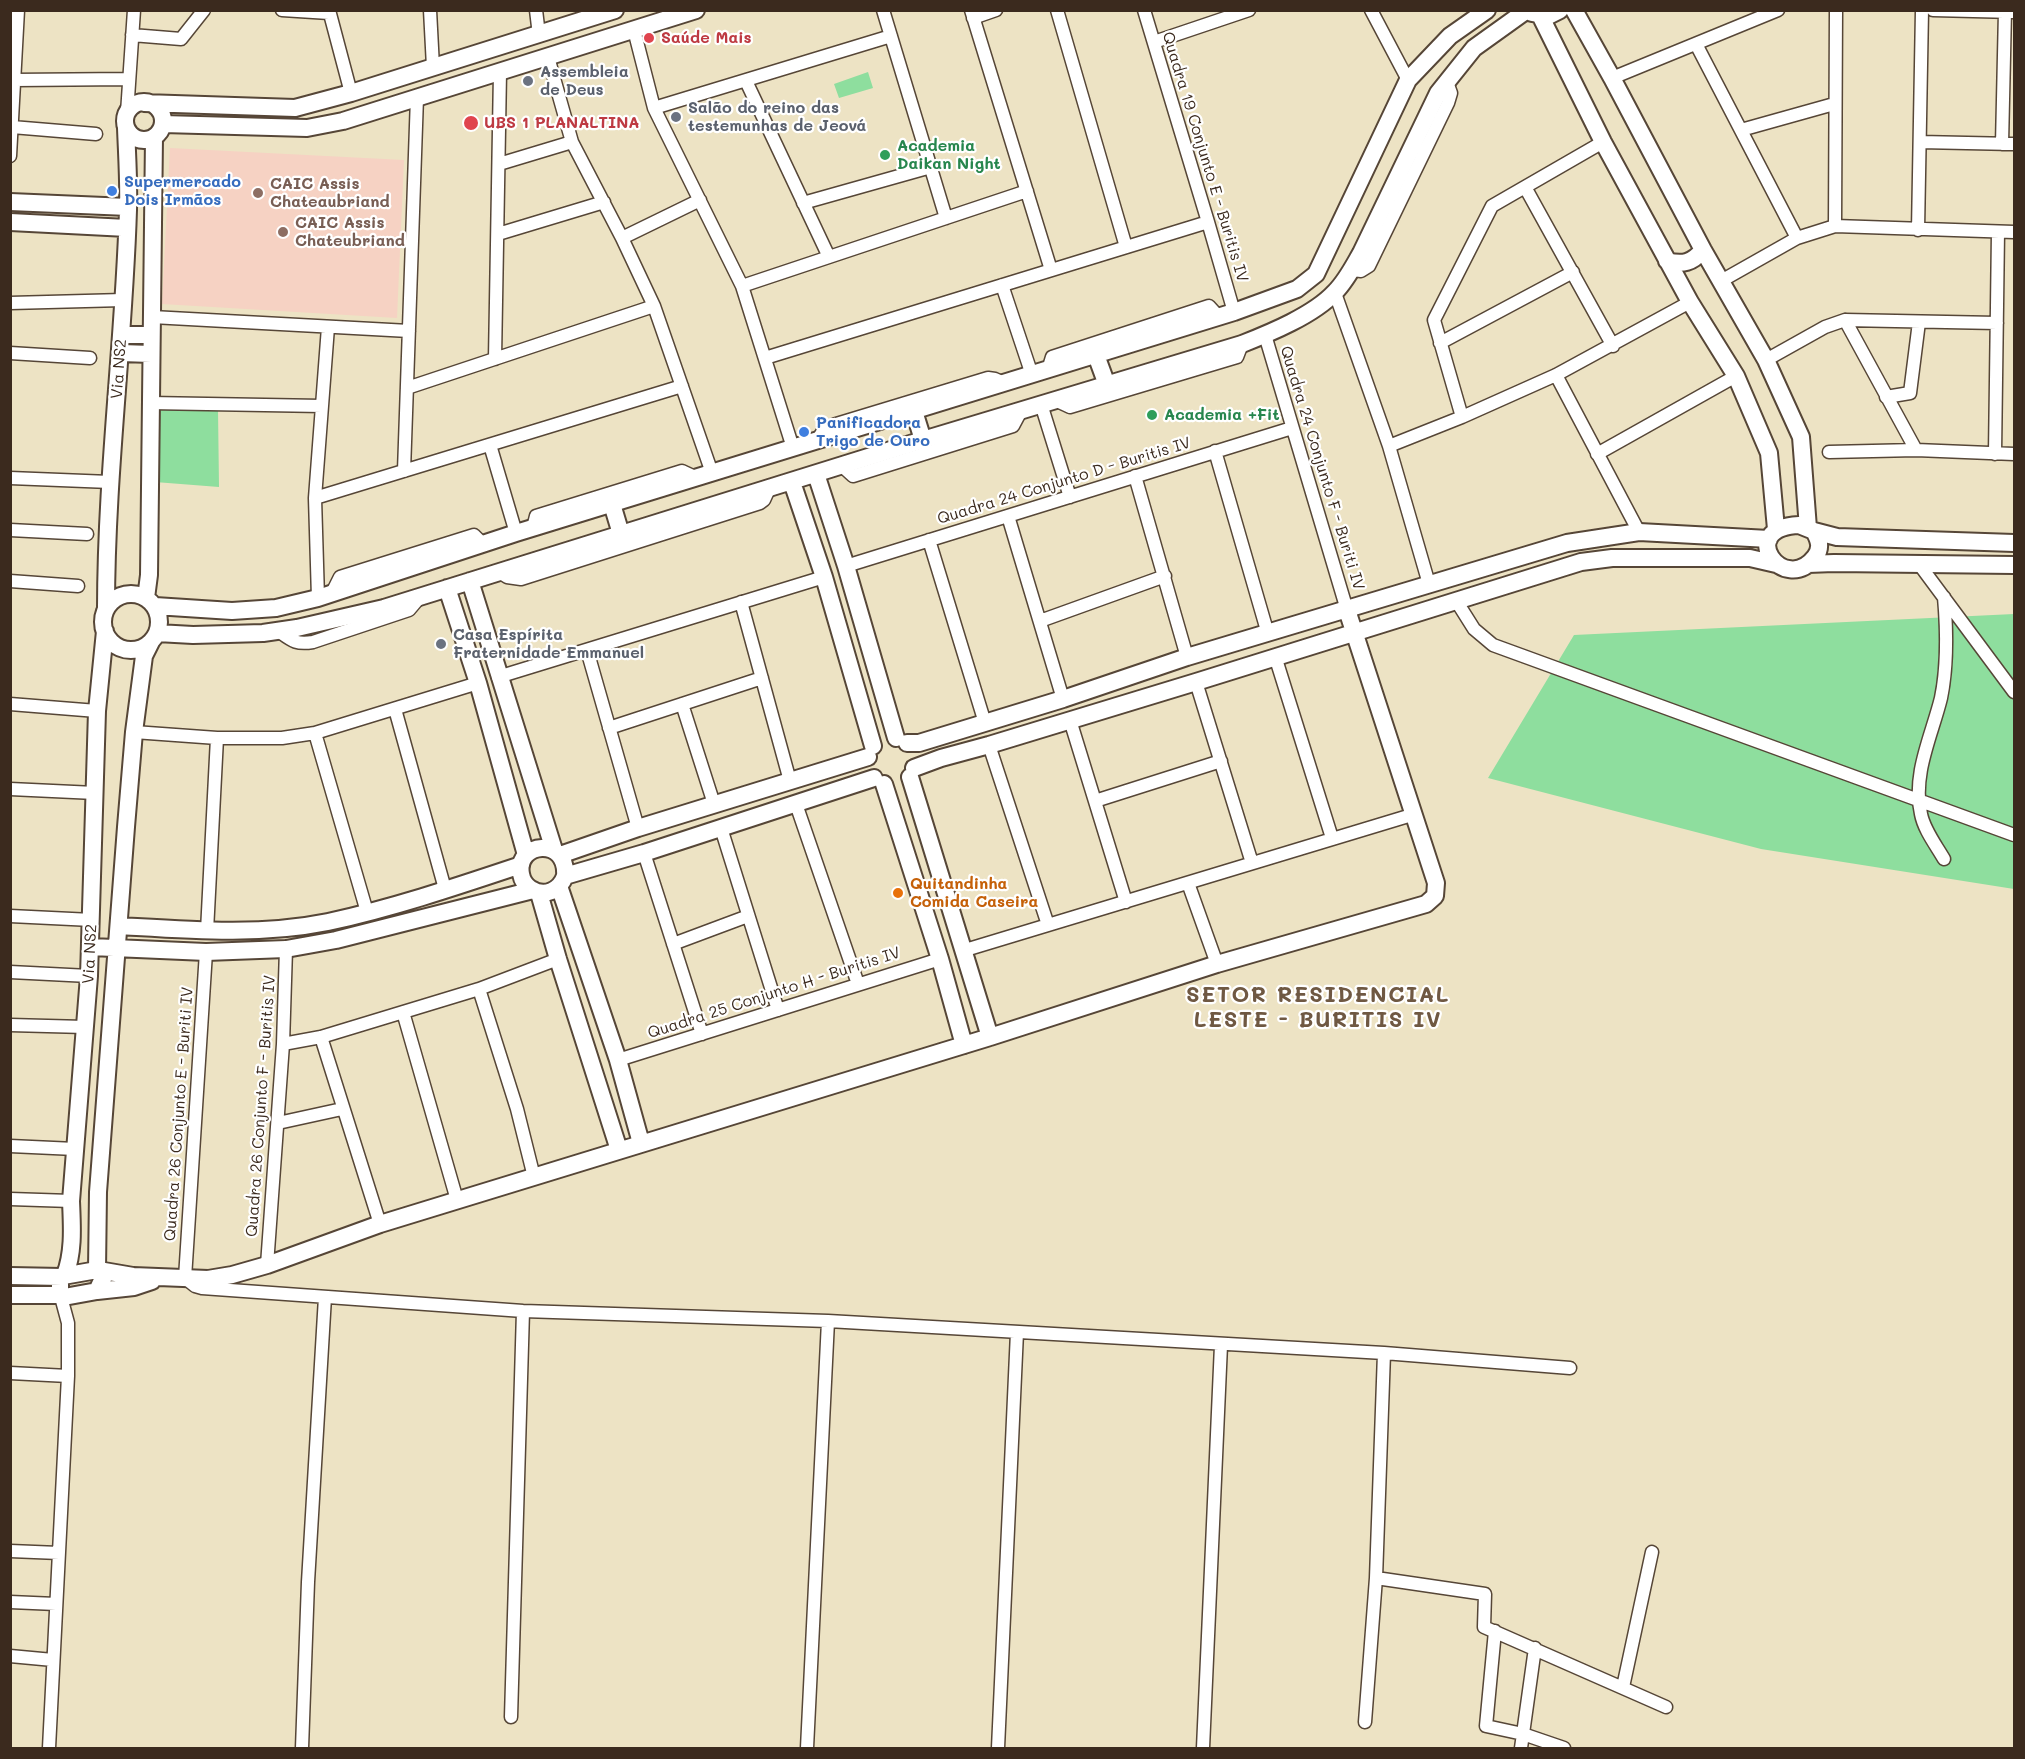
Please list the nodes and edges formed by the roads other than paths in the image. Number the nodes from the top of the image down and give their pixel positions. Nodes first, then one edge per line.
1 (18, 10) edge
2 (134, 10) edge
3 (204, 10) edge
4 (282, 10) edge
5 (430, 10) edge
6 (536, 10) edge
7 (615, 10) edge
8 (696, 10) edge
9 (883, 10) edge
10 (996, 10) edge
11 (1057, 10) edge
12 (1144, 10) edge
13 (1249, 10) edge
14 (1371, 10) edge
15 (1487, 10) edge
16 (1560, 10) edge
17 (1574, 10) edge
18 (1778, 10) edge
19 (1836, 10) edge
20 (1922, 10) edge
21 (1933, 10) edge
22 (2010, 11) edge
23 (329, 12) edge
24 (1532, 12) edge
25 (972, 14) edge
26 (634, 30) junction
27 (132, 35) junction
28 (539, 35) junction
29 (891, 36) junction
30 (522, 40) junction
31 (1154, 42) junction
32 (1696, 44) junction
33 (505, 45) junction
34 (13, 57) edge
35 (548, 57) junction
36 (529, 63) junction
37 (434, 67) junction
38 (505, 70) junction
39 (1612, 78) junction
40 (129, 79) junction
41 (14, 80) junction
42 (1408, 80) junction
43 (746, 81) junction
44 (351, 93) junction
45 (417, 97) junction
46 (12, 103) edge
47 (144, 103) junction
48 (1834, 104) junction
49 (654, 108) junction
50 (127, 120) junction
51 (12, 127) edge
52 (158, 130) junction
53 (1741, 130) junction
54 (96, 134) dead end
55 (572, 142) junction
56 (1603, 142) junction
57 (1920, 142) junction
58 (2008, 144) edge
59 (11, 151) edge
60 (10, 156) edge
61 (499, 164) junction
62 (931, 166) junction
63 (1525, 187) junction
64 (1027, 191) junction
65 (700, 200) junction
66 (10, 202) edge
67 (604, 202) junction
68 (803, 203) junction
69 (100, 206) junction
70 (128, 207) junction
71 (946, 218) junction
72 (10, 222) edge
73 (1209, 222) junction
74 (100, 226) junction
75 (1835, 226) junction
76 (128, 228) junction
77 (1918, 230) junction
78 (1998, 232) junction
79 (2014, 232) edge
80 (498, 234) junction
81 (622, 238) junction
82 (1797, 238) junction
83 (1126, 247) junction
84 (1703, 250) junction
85 (829, 257) junction
86 (1667, 261) junction
87 (1051, 270) junction
88 (1573, 272) junction
89 (1721, 281) junction
90 (1002, 285) junction
91 (742, 286) junction
92 (1335, 293) junction
93 (123, 300) junction
94 (1690, 302) junction
95 (10, 303) edge
96 (654, 306) junction
97 (1226, 315) junction
98 (152, 317) junction
99 (1845, 320) junction
100 (1919, 322) junction
101 (1997, 323) junction
102 (328, 327) junction
103 (409, 332) junction
104 (121, 335) junction
105 (151, 335) junction
106 (1264, 335) junction
107 (1440, 343) junction
108 (1242, 344) junction
109 (1613, 346) junction
110 (10, 353) edge
111 (121, 353) junction
112 (151, 354) junction
113 (1096, 355) junction
114 (90, 358) dead end
115 (765, 358) junction
116 (495, 359) junction
117 (1766, 360) junction
118 (1040, 373) junction
119 (1556, 375) junction
120 (1736, 376) junction
121 (1004, 383) junction
122 (1107, 385) junction
123 (682, 386) junction
124 (407, 388) junction
125 (1886, 398) junction
126 (1048, 402) junction
127 (150, 403) junction
128 (322, 406) junction
129 (914, 411) junction
130 (1021, 411) junction
131 (1462, 417) junction
132 (1292, 428) junction
133 (923, 440) junction
134 (817, 441) junction
135 (490, 445) junction
136 (1389, 446) junction
137 (793, 448) junction
138 (1916, 450) junction
139 (1215, 451) junction
140 (1828, 452) dead end
141 (1596, 454) junction
142 (1995, 454) junction
143 (2014, 454) edge
144 (842, 466) junction
145 (404, 471) junction
146 (816, 474) junction
147 (704, 476) junction
148 (1135, 476) junction
149 (10, 478) edge
150 (110, 482) junction
151 (792, 482) junction
152 (769, 489) junction
153 (1070, 497) junction
154 (315, 498) junction
155 (612, 504) junction
156 (1008, 516) junction
157 (10, 530) edge
158 (1811, 530) junction
159 (525, 531) junction
160 (1639, 532) junction
161 (87, 534) dead end
162 (621, 534) junction
163 (1772, 534) junction
164 (929, 540) junction
165 (2014, 543) edge
166 (1776, 564) junction
167 (1808, 564) junction
168 (1919, 564) junction
169 (2014, 565) edge
170 (846, 566) junction
171 (499, 572) junction
172 (1165, 576) junction
173 (824, 577) junction
174 (10, 581) edge
175 (470, 581) junction
176 (1429, 584) junction
177 (78, 586) dead end
178 (447, 588) junction
179 (325, 596) junction
180 (1944, 597) junction
181 (150, 602) junction
182 (1457, 602) junction
183 (741, 603) junction
184 (106, 609) junction
185 (1347, 610) junction
186 (1040, 621) junction
187 (105, 631) junction
188 (1353, 633) junction
189 (1268, 634) junction
190 (154, 638) junction
191 (587, 650) junction
192 (1275, 656) junction
193 (1187, 657) junction
194 (498, 677) junction
195 (762, 678) junction
196 (1196, 682) junction
197 (478, 683) junction
198 (2014, 692) edge
199 (1063, 699) junction
200 (10, 704) edge
201 (682, 704) junction
202 (395, 709) junction
203 (97, 711) junction
204 (1070, 720) junction
205 (984, 723) junction
206 (609, 728) junction
207 (134, 732) junction
208 (315, 733) junction
209 (217, 738) junction
210 (901, 740) junction
211 (989, 745) junction
212 (870, 751) junction
213 (1221, 761) junction
214 (912, 772) junction
215 (790, 781) junction
216 (879, 781) junction
217 (10, 789) edge
218 (95, 793) junction
219 (1919, 800) junction
220 (1095, 801) junction
221 (714, 804) junction
222 (796, 804) junction
223 (1414, 814) junction
224 (638, 828) junction
225 (721, 828) junction
226 (2014, 835) edge
227 (1332, 838) junction
228 (557, 852) junction
229 (644, 853) junction
230 (1944, 859) dead end
231 (523, 860) junction
232 (1252, 863) junction
233 (562, 881) junction
234 (1188, 883) junction
235 (444, 889) junction
236 (536, 892) junction
237 (1126, 902) junction
238 (366, 912) junction
239 (10, 916) edge
240 (748, 916) junction
241 (92, 921) junction
242 (1048, 925) junction
243 (119, 926) junction
244 (207, 931) junction
245 (673, 944) junction
246 (91, 947) junction
247 (117, 947) junction
248 (286, 949) junction
249 (962, 951) junction
250 (206, 952) junction
251 (558, 959) junction
252 (940, 959) junction
253 (1217, 964) junction
254 (10, 972) edge
255 (89, 976) junction
256 (858, 984) junction
257 (479, 989) junction
258 (778, 1010) junction
259 (403, 1012) junction
260 (10, 1025) edge
261 (85, 1027) junction
262 (702, 1034) junction
263 (321, 1037) junction
264 (990, 1037) junction
265 (284, 1044) junction
266 (964, 1044) junction
267 (618, 1060) junction
268 (342, 1109) junction
269 (278, 1124) junction
270 (641, 1143) junction
271 (10, 1146) edge
272 (75, 1149) junction
273 (619, 1150) junction
274 (534, 1177) junction
275 (10, 1200) edge
276 (457, 1200) junction
277 (71, 1201) junction
278 (380, 1224) junction
279 (267, 1265) junction
280 (101, 1270) junction
281 (10, 1276) edge
282 (63, 1276) junction
283 (167, 1276) junction
284 (185, 1278) junction
285 (97, 1291) junction
286 (10, 1295) edge
287 (79, 1295) junction
288 (60, 1296) junction
289 (326, 1297) junction
290 (523, 1311) junction
291 (828, 1321) junction
292 (68, 1323) junction
293 (1017, 1332) junction
294 (1221, 1345) junction
295 (1384, 1353) junction
296 (1570, 1368) dead end
297 (10, 1373) edge
298 (68, 1376) junction
299 (10, 1551) edge
300 (1652, 1552) dead end
301 (59, 1553) junction
302 (1376, 1578) junction
303 (10, 1602) edge
304 (56, 1604) junction
305 (1495, 1632) junction
306 (1535, 1648) junction
307 (10, 1656) edge
308 (53, 1660) junction
309 (1623, 1688) junction
310 (1666, 1707) dead end
311 (511, 1717) dead end
312 (1365, 1722) dead end
313 (1523, 1734) junction
314 (49, 1749) edge
315 (302, 1749) edge
316 (807, 1749) edge
317 (998, 1749) edge
318 (1203, 1749) edge
319 (1521, 1749) edge
320 (1564, 1749) edge

1 - 34 street
2 - 27 street, Via NS2
3 - 27 street
4 - 23 street
5 - 37 street
6 - 28 street
7 - 28 street
8 - 26 street
9 - 29 street
10 - 25 street
11 - 83 street
12 - 31 street, Quadra 19 Conjunto E - Buritis IV
13 - 31 street
14 - 42 street
15 - 42 street
16 - 24 street
17 - 39 street
18 - 32 street
19 - 48 street
20 - 57 street
21 - 22 street
22 - 58 street
23 - 44 street
24 - 56 street
24 - 92 street
25 - 64 street
26 - 35 street
26 - 49 street
27 - 40 street, Via NS2
28 - 30 street
29 - 43 street
29 - 62 street
30 - 33 street
30 - 36 street
31 - 73 street, Quadra 19 Conjunto E - Buritis IV
32 - 39 street
32 - 53 street
33 - 37 street
33 - 38 street
34 - 41 street
35 - 36 street
35 - 55 street
36 - 38 street
37 - 44 street
38 - 45 street
38 - 61 street
39 - 84 street
40 - 41 street
40 - 50 street, Via NS2
41 - 46 street
42 - 97 street
43 - 49 street
43 - 68 street
44 - 47 street
45 - 52 street
45 - 103 street
46 - 51 street
47 - 50 street
47 - 52 street
48 - 53 street
48 - 75 street
49 - 65 street
50 - 52 street
50 - 70 street, Via NS2
51 - 54 street
51 - 59 street
52 - 98 street, Via NS2
53 - 82 street
55 - 61 street
55 - 67 street
56 - 63 street
56 - 86 street
57 - 58 street
57 - 77 street
59 - 60 street
61 - 80 street
62 - 68 street
62 - 71 street
63 - 88 street
63 - 107 street
64 - 71 street
64 - 87 street
65 - 81 street
65 - 91 street
66 - 69 street
67 - 80 street
67 - 81 street
68 - 85 street
69 - 70 street
69 - 74 street
70 - 76 street, Via NS2
71 - 85 street
72 - 74 street
73 - 83 street
73 - 97 street, Quadra 19 Conjunto E - Buritis IV
74 - 76 street
75 - 77 street
75 - 82 street
76 - 93 street, Via NS2
77 - 78 street
78 - 79 street
78 - 101 street
80 - 116 street
81 - 96 street
82 - 89 street
83 - 87 street
84 - 86 street
84 - 89 street
85 - 91 street
86 - 94 street
87 - 90 street
88 - 107 street
88 - 109 street
89 - 117 street
90 - 115 street
90 - 118 street
91 - 115 street
92 - 106 street
92 - 136 street
93 - 95 street
93 - 104 street, Via NS2
94 - 109 street
94 - 120 street
96 - 116 street
96 - 123 street
97 - 113 street
97 - 118 street
98 - 102 street
98 - 105 street, Via NS2
99 - 100 street
99 - 117 street
99 - 125 street
100 - 101 street
100 - 125 street
101 - 142 street
102 - 103 street
102 - 128 street
103 - 124 street
104 - 105 street
104 - 111 street, Via NS2
105 - 112 street, Via NS2
106 - 108 street
106 - 132 street, Quadra 24 Conjunto F - Buriti IV
107 - 131 street
108 - 122 street
108 - 126 street
109 - 119 street
110 - 114 street
111 - 112 street
111 - 150 street, Via NS2
112 - 127 street, Via NS2
113 - 118 street
113 - 122 street
115 - 137 street
116 - 124 street
117 - 158 street
118 - 121 street
119 - 131 street
119 - 141 street
120 - 141 street
120 - 163 street
121 - 129 street
121 - 134 street
122 - 126 street
123 - 135 street
123 - 147 street
124 - 145 street
125 - 138 street
126 - 130 street
126 - 153 street
127 - 128 street
127 - 181 street, Via NS2
128 - 154 street
129 - 133 street
129 - 134 street
130 - 133 street
130 - 144 street
131 - 136 street
132 - 139 street, Quadra 24 Conjunto D - Buritis IV
132 - 185 street, Quadra 24 Conjunto F - Buriti IV
133 - 144 street
134 - 137 street
135 - 145 street
135 - 159 street
136 - 176 street
137 - 147 street
138 - 140 street
138 - 142 street
139 - 148 street, Quadra 24 Conjunto D - Buritis IV
139 - 189 street
141 - 160 street
142 - 143 street
144 - 146 street
145 - 154 street
146 - 151 street
146 - 170 street
147 - 155 street
147 - 159 street
148 - 153 street, Quadra 24 Conjunto D - Buritis IV
148 - 172 street
149 - 150 street
150 - 184 street, Via NS2
151 - 152 street
151 - 173 street
152 - 162 street
152 - 171 street
153 - 156 street, Quadra 24 Conjunto D - Buritis IV
154 - 179 street
155 - 159 street
155 - 162 street
156 - 164 street, Quadra 24 Conjunto D - Buritis IV
156 - 186 street
157 - 161 street
158 - 163 street
158 - 165 street
158 - 167 street
159 - 179 street
160 - 163 street
160 - 176 street
162 - 171 street
163 - 166 street
164 - 170 street, Quadra 24 Conjunto D - Buritis IV
164 - 205 street
166 - 167 street
166 - 182 street
167 - 168 street
168 - 169 street
168 - 180 street
170 - 210 street
171 - 175 street
172 - 186 street
172 - 193 street
173 - 183 street
173 - 212 street
174 - 177 street
175 - 178 street
175 - 194 street
176 - 185 street
178 - 190 street
178 - 197 street
179 - 181 street
180 - 198 street
180 - 219 street
181 - 184 street
181 - 190 street
182 - 188 street
182 - 219 street
183 - 191 street
183 - 195 street
184 - 187 street
185 - 188 street
185 - 189 street
186 - 199 street
187 - 190 street
187 - 203 street, Via NS2
188 - 192 street
188 - 223 street
189 - 193 street
190 - 207 street, Via NS2
191 - 194 street
191 - 206 street
192 - 196 street
192 - 227 street
193 - 199 street
194 - 228 street
195 - 201 street
195 - 215 street
196 - 204 street
196 - 213 street
197 - 202 street
197 - 231 street
199 - 205 street
200 - 203 street
201 - 206 street
201 - 221 street
202 - 208 street
202 - 235 street
203 - 218 street, Via NS2
204 - 211 street
204 - 220 street
205 - 210 street
206 - 224 street
207 - 209 street
207 - 243 street, Via NS2
208 - 209 street
208 - 238 street
209 - 244 street
210 - 212 street
210 - 214 street
211 - 214 street
211 - 242 street
212 - 215 street
212 - 216 street
213 - 220 street
213 - 232 street
214 - 216 street
214 - 249 street
215 - 221 street
216 - 222 street
216 - 252 street
217 - 218 street
218 - 241 street, Via NS2
219 - 226 street
219 - 230 street
220 - 237 street
221 - 224 street
222 - 225 street
222 - 256 street
223 - 227 street
223 - 253 street
224 - 228 street
225 - 229 street
225 - 240 street
227 - 232 street
228 - 231 street
228 - 233 street
229 - 233 street
229 - 245 street
231 - 235 street
231 - 236 street
232 - 234 street
233 - 236 street
233 - 267 street
234 - 237 street
234 - 253 street
235 - 238 street
236 - 248 street
236 - 251 street
237 - 242 street
238 - 244 street
239 - 241 street
240 - 245 street
240 - 258 street
241 - 246 street, Via NS2
242 - 249 street
243 - 244 street
243 - 247 street, Via NS2
245 - 262 street
246 - 247 street
246 - 255 street, Via NS2
247 - 250 street
247 - 280 street, Via NS2
248 - 250 street
248 - 265 street, Quadra 26 Conjunto F - Buritis IV
249 - 264 street
250 - 284 street, Quadra 26 Conjunto E - Buriti IV
251 - 257 street
251 - 273 street
252 - 256 street, Quadra 25 Conjunto H - Buritis IV
252 - 266 street
253 - 264 street
254 - 255 street
255 - 261 street, Via NS2
256 - 258 street, Quadra 25 Conjunto H - Buritis IV
257 - 259 street
257 - 274 street
258 - 262 street, Quadra 25 Conjunto H - Buritis IV
259 - 263 street
259 - 276 street
260 - 261 street
261 - 272 street, Via NS2
262 - 267 street, Quadra 25 Conjunto H - Buritis IV
263 - 265 street
263 - 268 street
264 - 266 street
265 - 269 street, Quadra 26 Conjunto F - Buritis IV
266 - 270 street
267 - 270 street
268 - 269 street
268 - 278 street
269 - 279 street, Quadra 26 Conjunto F - Buritis IV
270 - 273 street
271 - 272 street
272 - 277 street, Via NS2
273 - 274 street
274 - 276 street
275 - 277 street
276 - 278 street
277 - 282 street, Via NS2
278 - 279 street
279 - 284 street
280 - 282 street
280 - 283 street
280 - 285 street, Via NS2
281 - 282 street
282 - 288 street, Via NS2
283 - 284 street
283 - 285 street
284 - 289 street
285 - 287 street
286 - 288 street
287 - 288 street
287 - 292 street
288 - 292 street
289 - 290 street
289 - 315 street
290 - 291 street
290 - 311 street
291 - 293 street
291 - 316 street
292 - 298 street
293 - 294 street
293 - 317 street
294 - 295 street
294 - 318 street
295 - 296 street
295 - 302 street
297 - 298 street
298 - 301 street
299 - 301 street
300 - 309 street
301 - 304 street
302 - 305 street
302 - 312 street
303 - 304 street
304 - 308 street
305 - 306 street
305 - 313 street
306 - 309 street
306 - 313 street
307 - 308 street
308 - 314 street
309 - 310 street
313 - 319 street
313 - 320 street

